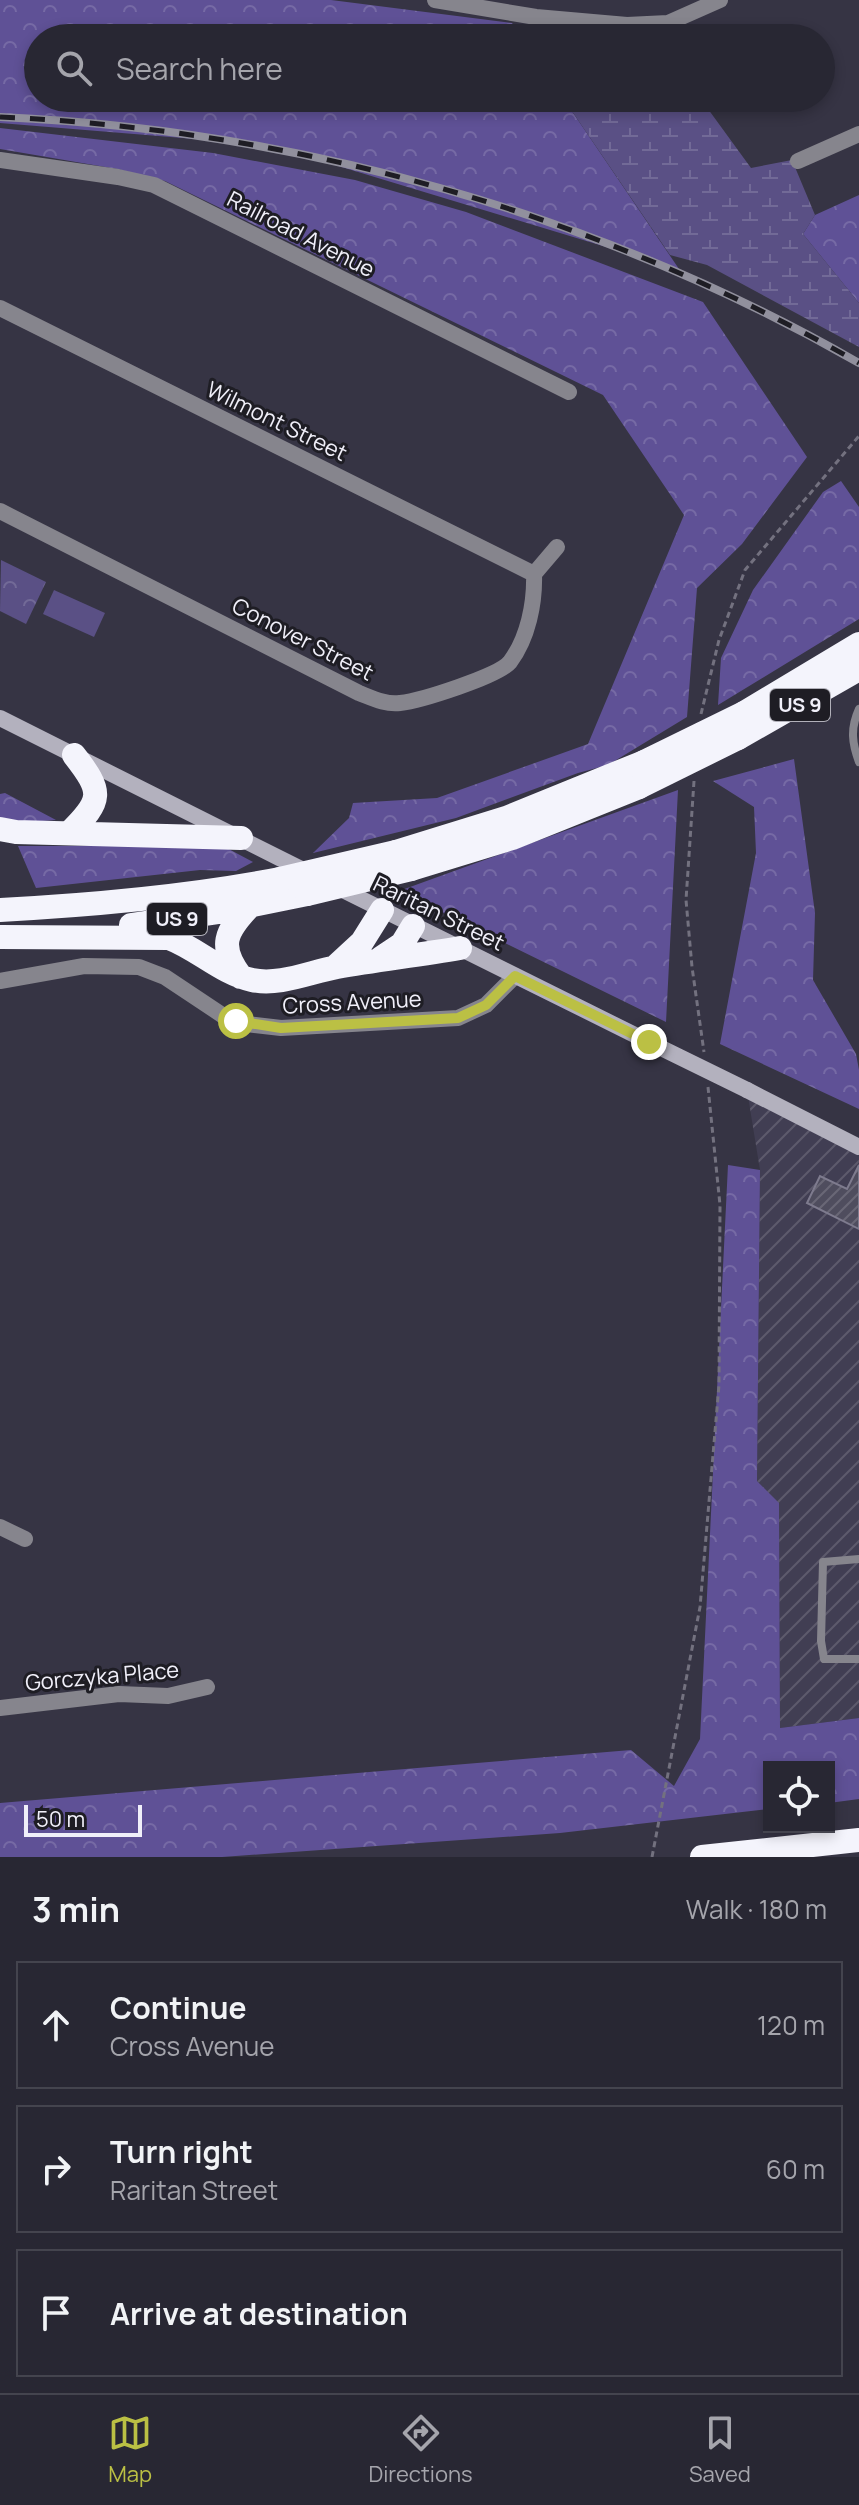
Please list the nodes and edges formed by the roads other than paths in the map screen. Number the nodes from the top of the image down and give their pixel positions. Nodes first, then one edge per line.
1 (435, 0) edge
2 (720, 0) edge
3 (616, 24) edge
4 (648, 24) edge
5 (859, 134) edge
6 (0, 160) edge
7 (798, 161) dead end
8 (0, 308) edge
9 (569, 392) dead end
10 (0, 511) edge
11 (557, 547) dead end
12 (534, 574) junction
13 (859, 644) edge
14 (859, 670) edge
15 (859, 709) edge
16 (0, 718) edge
17 (74, 755) junction
18 (859, 762) edge
19 (5, 833) edge
20 (69, 833) junction
21 (241, 838) junction
22 (404, 860) junction
23 (0, 895) edge
24 (106, 904) junction
25 (250, 906) junction
26 (0, 910) edge
27 (382, 910) junction
28 (413, 926) junction
29 (46, 936) junction
30 (0, 937) edge
31 (460, 948) junction
32 (376, 962) junction
33 (334, 968) junction
34 (515, 976) junction
35 (241, 977) junction
36 (0, 981) edge
37 (859, 1147) edge
38 (0, 1527) edge
39 (25, 1539) dead end
40 (859, 1559) edge
41 (859, 1659) edge
42 (207, 1687) dead end
43 (0, 1708) edge
44 (859, 1840) edge
45 (708, 1856) edge

1 - 3 street
2 - 4 street
5 - 7 street
6 - 9 street, Railroad Avenue
8 - 12 street, Wilmont Street
10 - 12 street, Conover Street
11 - 12 street
13 - 22 highway, US 9, bridge
14 - 22 highway, US 9, bridge
15 - 18 lane
16 - 17 street, Raritan Street
17 - 20 highway
17 - 21 street, Raritan Street
19 - 20 highway
20 - 21 highway
21 - 27 street, Raritan Street
22 - 24 highway, US 9, bridge
22 - 25 highway, US 9, bridge
23 - 24 highway
24 - 26 highway, US 9
25 - 29 highway, US 9
25 - 35 highway
27 - 28 street, Raritan Street
27 - 33 highway
28 - 31 street, Raritan Street
28 - 32 highway
29 - 30 highway, US 9
29 - 35 highway
31 - 32 highway
31 - 34 street, Raritan Street
32 - 33 highway
33 - 35 highway
34 - 36 street, Cross Avenue
34 - 37 street, Raritan Street, bridge
38 - 39 street
40 - 41 lane
42 - 43 street, Gorczyka Place
44 - 45 highway

